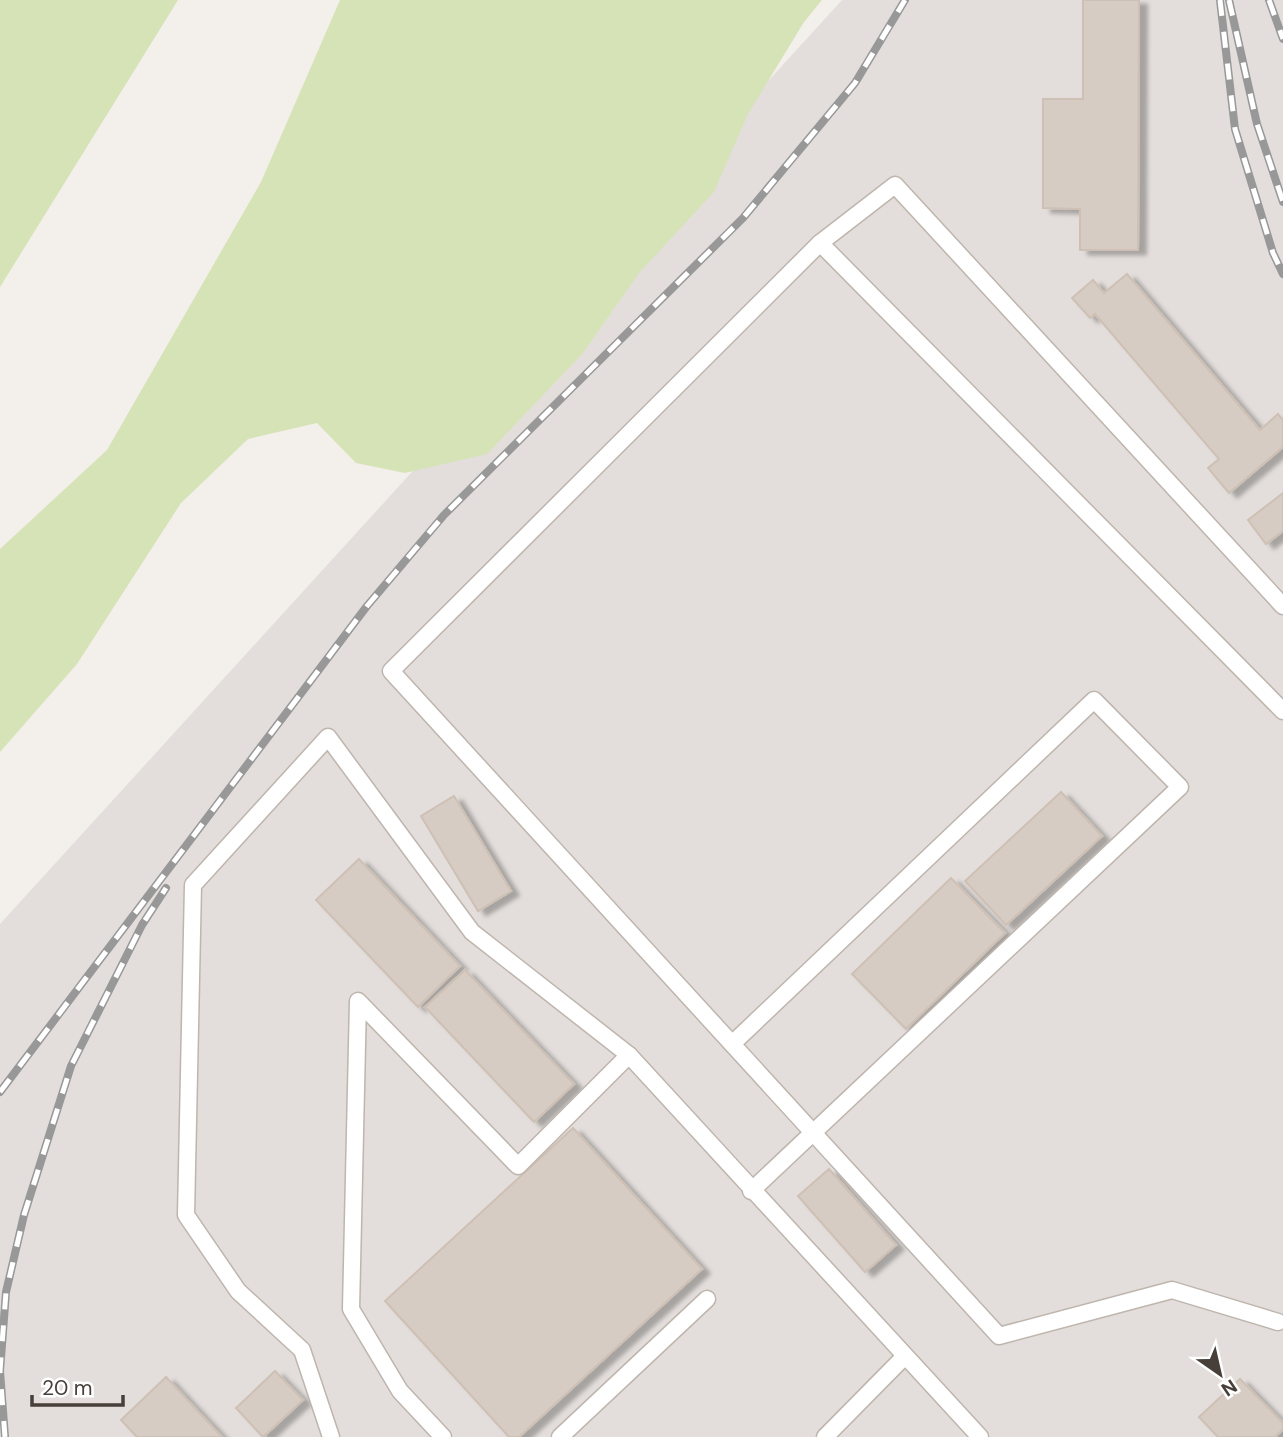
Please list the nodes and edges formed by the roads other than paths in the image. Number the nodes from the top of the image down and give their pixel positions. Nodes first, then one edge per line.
1 (820, 243) junction
2 (1283, 606) edge
3 (1283, 711) edge
4 (732, 1044) junction
5 (629, 1055) junction
6 (813, 1133) junction
7 (751, 1191) junction
8 (707, 1299) dead end
9 (1278, 1322) dead end
10 (905, 1356) junction
11 (331, 1437) edge
12 (443, 1437) edge
13 (560, 1437) edge
14 (825, 1437) edge
15 (980, 1437) edge

1 - 2 lane
1 - 3 lane
1 - 4 lane
4 - 6 lane
4 - 6 lane
5 - 7 lane
5 - 11 lane
5 - 12 lane
6 - 7 lane
6 - 9 lane
7 - 10 lane
8 - 13 lane
10 - 14 lane
10 - 15 lane

